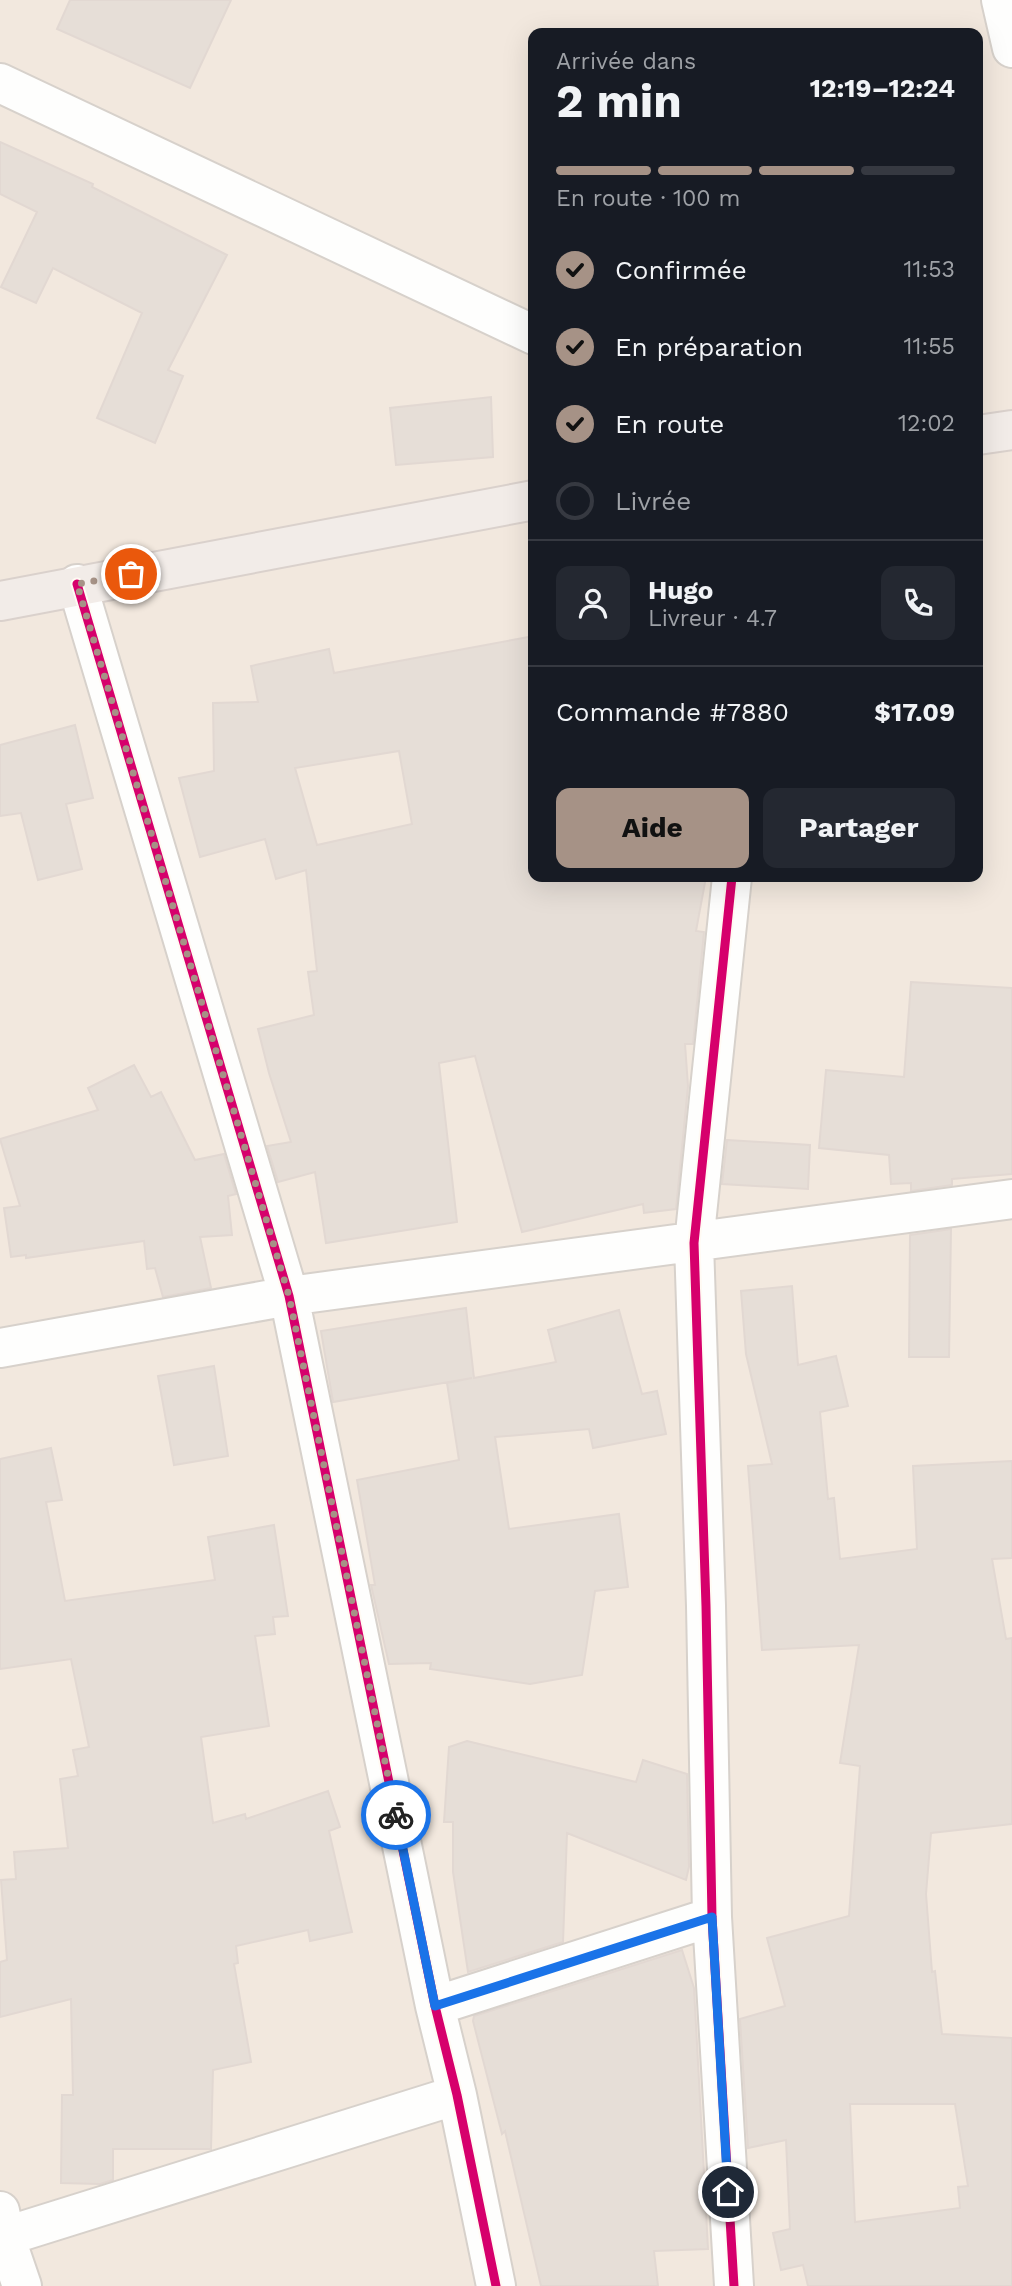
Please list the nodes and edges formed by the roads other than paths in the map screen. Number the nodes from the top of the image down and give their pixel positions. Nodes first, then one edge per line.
1 (1001, 0) edge
2 (1012, 48) edge
3 (0, 83) edge
4 (528, 332) edge
5 (1012, 430) edge
6 (983, 434) edge
7 (528, 501) edge
8 (77, 584) junction
9 (0, 601) edge
10 (731, 882) edge
11 (1012, 1199) edge
12 (694, 1243) junction
13 (289, 1296) junction
14 (0, 1348) edge
15 (712, 1917) junction
16 (435, 2006) junction
17 (457, 2095) junction
18 (2, 2228) edge
19 (22, 2286) edge
20 (496, 2286) edge
21 (734, 2286) edge

1 - 2 street
3 - 4 street
5 - 6 highway
7 - 8 highway
8 - 9 highway
8 - 13 street
10 - 12 street
11 - 12 street
12 - 13 street
12 - 15 street
13 - 14 street
13 - 16 street
15 - 16 street
15 - 21 street
16 - 17 street
17 - 18 street
17 - 20 street
18 - 19 street

